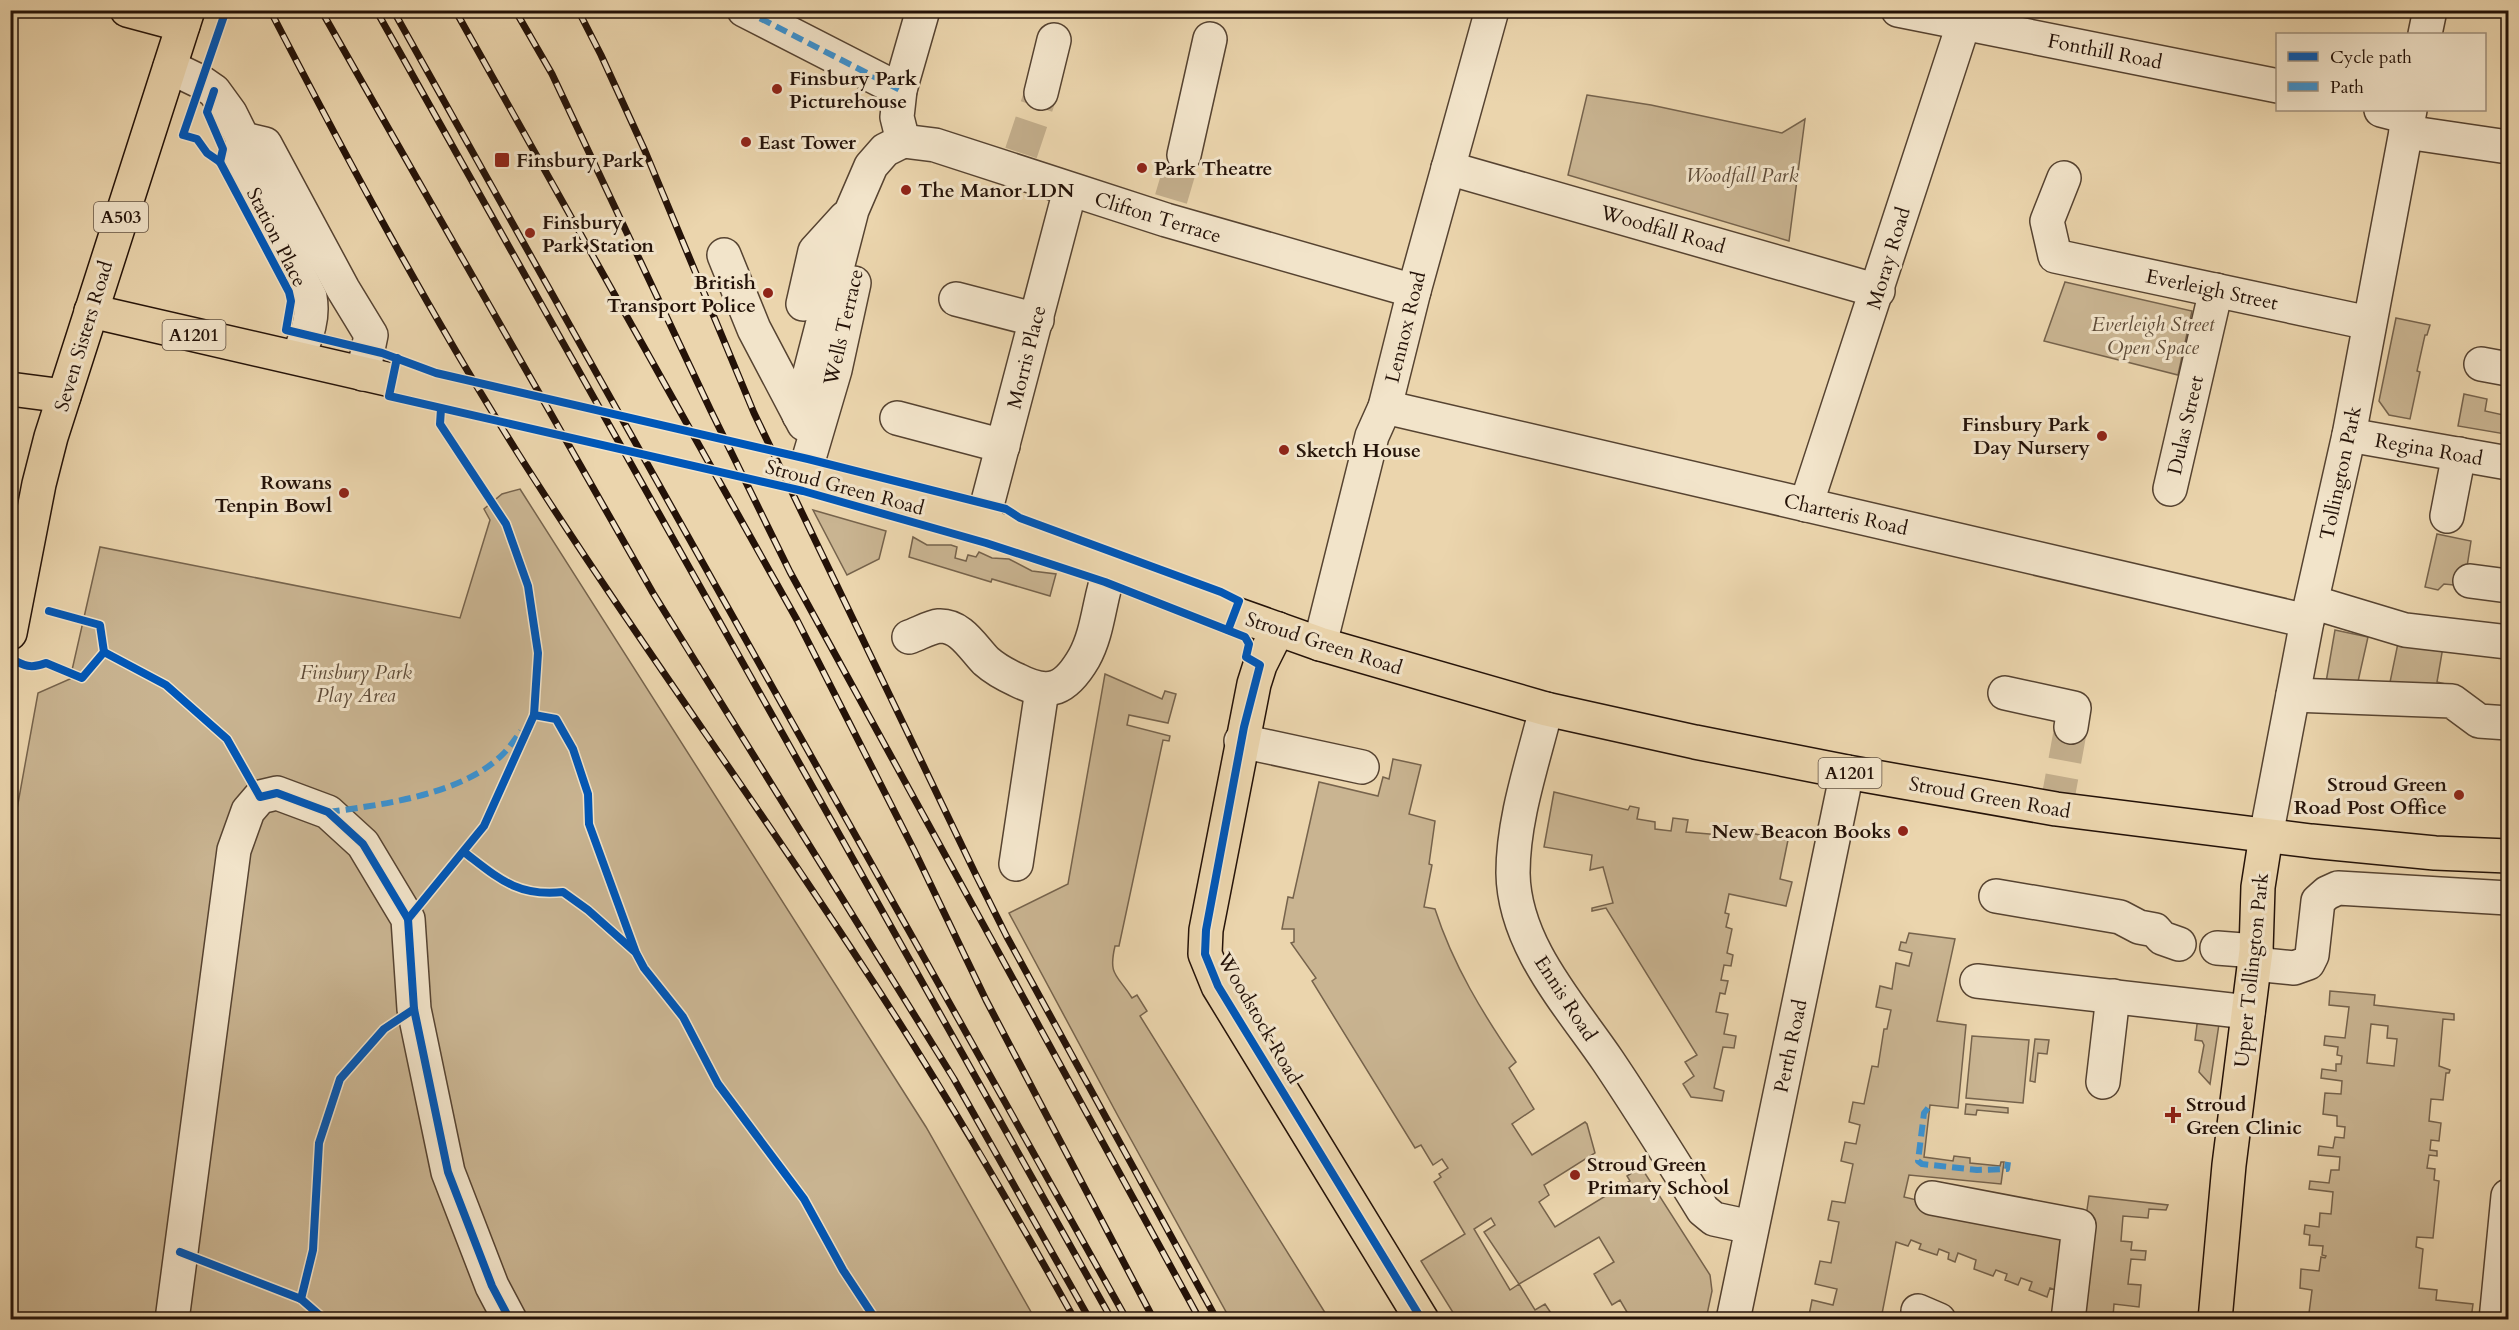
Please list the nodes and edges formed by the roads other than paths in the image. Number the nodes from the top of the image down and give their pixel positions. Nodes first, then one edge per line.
1 (127, 10) edge
2 (744, 10) edge
3 (923, 10) edge
4 (1492, 10) edge
5 (1898, 10) edge
6 (2430, 10) edge
7 (1966, 17) edge
8 (185, 18) edge
9 (2425, 33) edge
10 (1210, 39) dead end
11 (1054, 40) dead end
12 (170, 67) junction
13 (2276, 86) edge
14 (900, 90) junction
15 (1041, 93) tunnel mouth
16 (2401, 117) edge
17 (243, 139) junction
18 (903, 141) junction
19 (2508, 147) edge
20 (1184, 154) tunnel mouth
21 (1448, 168) junction
22 (2064, 178) dead end
23 (1070, 190) junction
24 (852, 210) junction
25 (724, 255) dead end
26 (2216, 290) junction
27 (1414, 291) junction
28 (1878, 291) junction
29 (956, 299) dead end
30 (91, 311) junction
31 (2369, 323) junction
32 (1041, 336) junction
33 (298, 357) junction
34 (363, 374) junction
35 (784, 387) junction
36 (10, 389) edge
37 (64, 396) junction
38 (1385, 407) junction
39 (897, 418) dead end
40 (807, 428) junction
41 (2349, 435) junction
42 (1003, 446) junction
43 (2459, 454) junction
44 (2508, 463) edge
45 (804, 475) junction
46 (2170, 489) dead end
47 (1806, 505) junction
48 (2447, 516) dead end
49 (982, 524) junction
50 (1110, 570) junction
51 (2507, 576) edge
52 (2470, 581) dead end
53 (2309, 612) junction
54 (1278, 629) junction
55 (10, 633) edge
56 (909, 637) dead end
57 (2508, 642) edge
58 (1320, 644) junction
59 (1042, 690) junction
60 (2005, 693) dead end
61 (2293, 695) junction
62 (1546, 709) junction
63 (2508, 723) edge
64 (2071, 728) tunnel mouth
65 (1241, 741) junction
66 (1362, 767) dead end
67 (1847, 772) junction
68 (2266, 836) junction
69 (2508, 856) edge
70 (1016, 864) dead end
71 (1996, 896) dead end
72 (2508, 898) edge
73 (2179, 944) dead end
74 (2217, 948) dead end
75 (2255, 957) junction
76 (1977, 981) dead end
77 (2113, 996) junction
78 (2248, 1012) junction
79 (2103, 1082) dead end
80 (1932, 1198) dead end
81 (2508, 1201) edge
82 (1751, 1227) junction
83 (172, 1320) edge
84 (510, 1320) edge
85 (1422, 1320) edge
86 (1733, 1320) edge
87 (2068, 1320) edge
88 (2215, 1320) edge
89 (2496, 1320) edge

1 - 8 main road
2 - 14 street
3 - 14 street
4 - 21 street, Lennox Road
5 - 7 street, Fonthill Road
6 - 9 street
7 - 13 street, Fonthill Road
7 - 28 street, Moray Road
8 - 12 main road, Seven Sisters Road / A503
10 - 20 street
11 - 15 street
12 - 17 street, Station Place
12 - 30 main road, Seven Sisters Road / A503
14 - 18 street
16 - 19 street
16 - 31 street, Tollington Park
17 - 33 street, Station Place
17 - 34 street, Station Place
18 - 23 street, Clifton Terrace
18 - 24 street, Wells Terrace
21 - 27 street, Lennox Road
21 - 28 street, Woodfall Road
22 - 26 street, Everleigh Street
23 - 27 street, Clifton Terrace
23 - 32 street, Morris Place
24 - 35 street, Wells Terrace
24 - 40 street, Wells Terrace
25 - 35 street
26 - 31 street, Everleigh Street
26 - 46 street, Dulas Street
27 - 38 street, Lennox Road
28 - 47 street, Moray Road
29 - 32 street
30 - 33 main road, Stroud Green Road / A1201
30 - 37 main road, Seven Sisters Road / A503
31 - 41 street, Tollington Park
32 - 42 street, Morris Place
33 - 34 main road, Stroud Green Road / A1201
34 - 45 main road, Stroud Green Road / A1201
35 - 40 street
36 - 37 main road
37 - 55 main road, Seven Sisters Road / A503
38 - 47 street, Charteris Road
38 - 58 street, Lennox Road
39 - 42 street
40 - 45 street, Wells Terrace
41 - 43 street, Regina Road
41 - 53 street, Tollington Park
42 - 49 street, Morris Place
43 - 44 street, Regina Road
43 - 48 street
45 - 49 main road, Stroud Green Road / A1201
47 - 53 street, Charteris Road
49 - 50 main road, Stroud Green Road / A1201
50 - 54 main road, Stroud Green Road / A1201
50 - 59 street
51 - 52 street
53 - 57 street, Charteris Road
53 - 61 street, Tollington Park
54 - 58 main road, Stroud Green Road / A1201
54 - 65 main road, Woodstock Road
56 - 59 street
58 - 62 main road, Stroud Green Road / A1201
59 - 70 street
60 - 64 street
61 - 63 street
61 - 68 street, Tollington Park
62 - 67 main road, Stroud Green Road / A1201
62 - 82 street, Ennis Road
65 - 66 street
65 - 85 main road, Woodstock Road
67 - 68 main road, Stroud Green Road / A1201
67 - 82 street, Perth Road
68 - 69 main road, Stroud Green Road / A1201
68 - 75 main road, Upper Tollington Park
71 - 73 street
72 - 75 street
74 - 75 street
75 - 78 main road, Upper Tollington Park
76 - 77 street
77 - 78 street
77 - 79 street
78 - 88 main road, Upper Tollington Park
80 - 87 street
81 - 89 street
82 - 86 street, Perth Road
83 - 84 street

